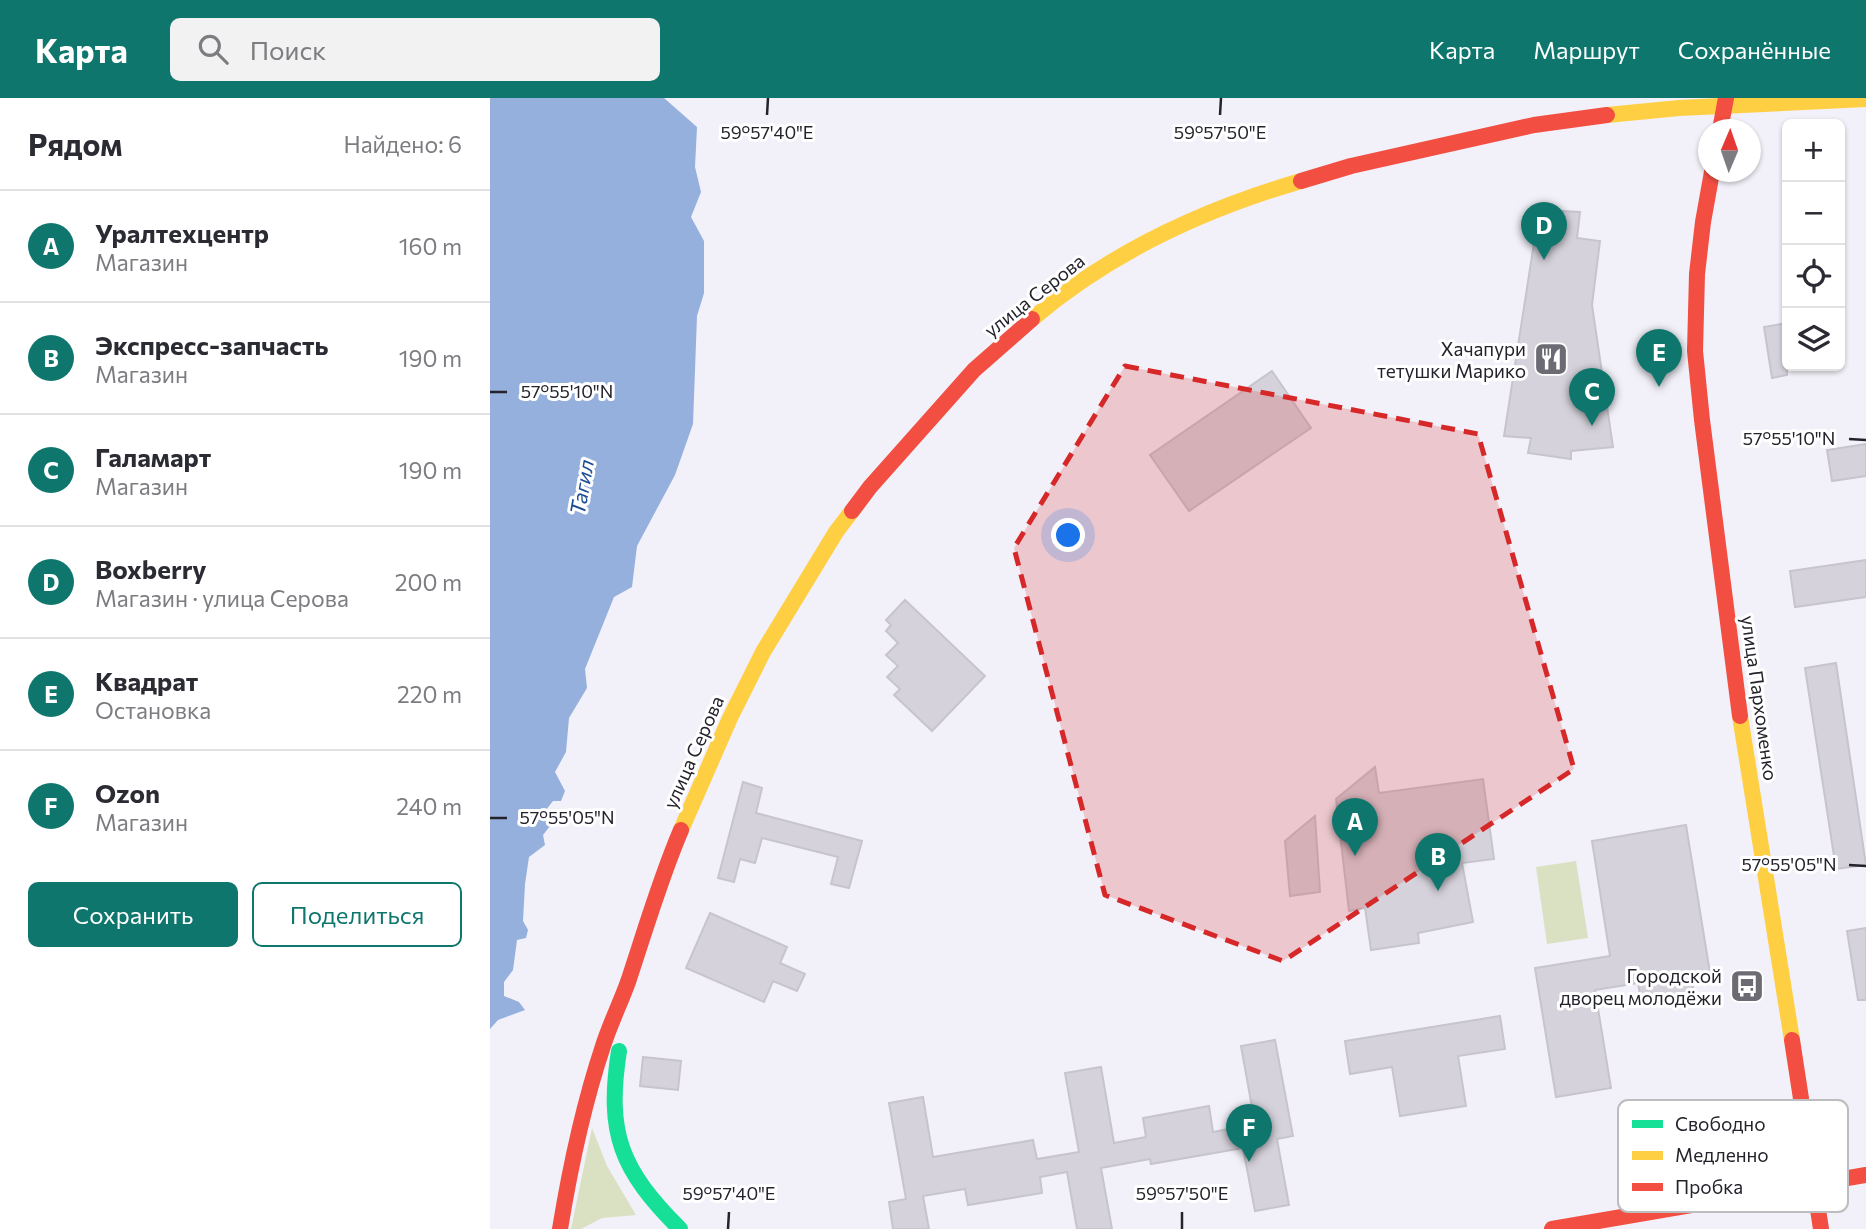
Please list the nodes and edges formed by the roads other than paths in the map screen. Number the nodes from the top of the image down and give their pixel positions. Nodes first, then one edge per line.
1 (1866, 99) edge
2 (1725, 102) edge
3 (1710, 182) edge
4 (623, 996) junction
5 (1802, 1100) edge
6 (1866, 1175) edge
7 (1848, 1177) edge
8 (1647, 1212) edge
9 (560, 1229) edge
10 (680, 1229) edge
11 (1552, 1229) edge

1 - 2 main road, улица Серова
2 - 4 main road, улица Серова
3 - 5 main road, улица Пархоменко
4 - 9 main road, улица Серова
4 - 10 main road, улица Серова
6 - 7 main road
8 - 11 main road

